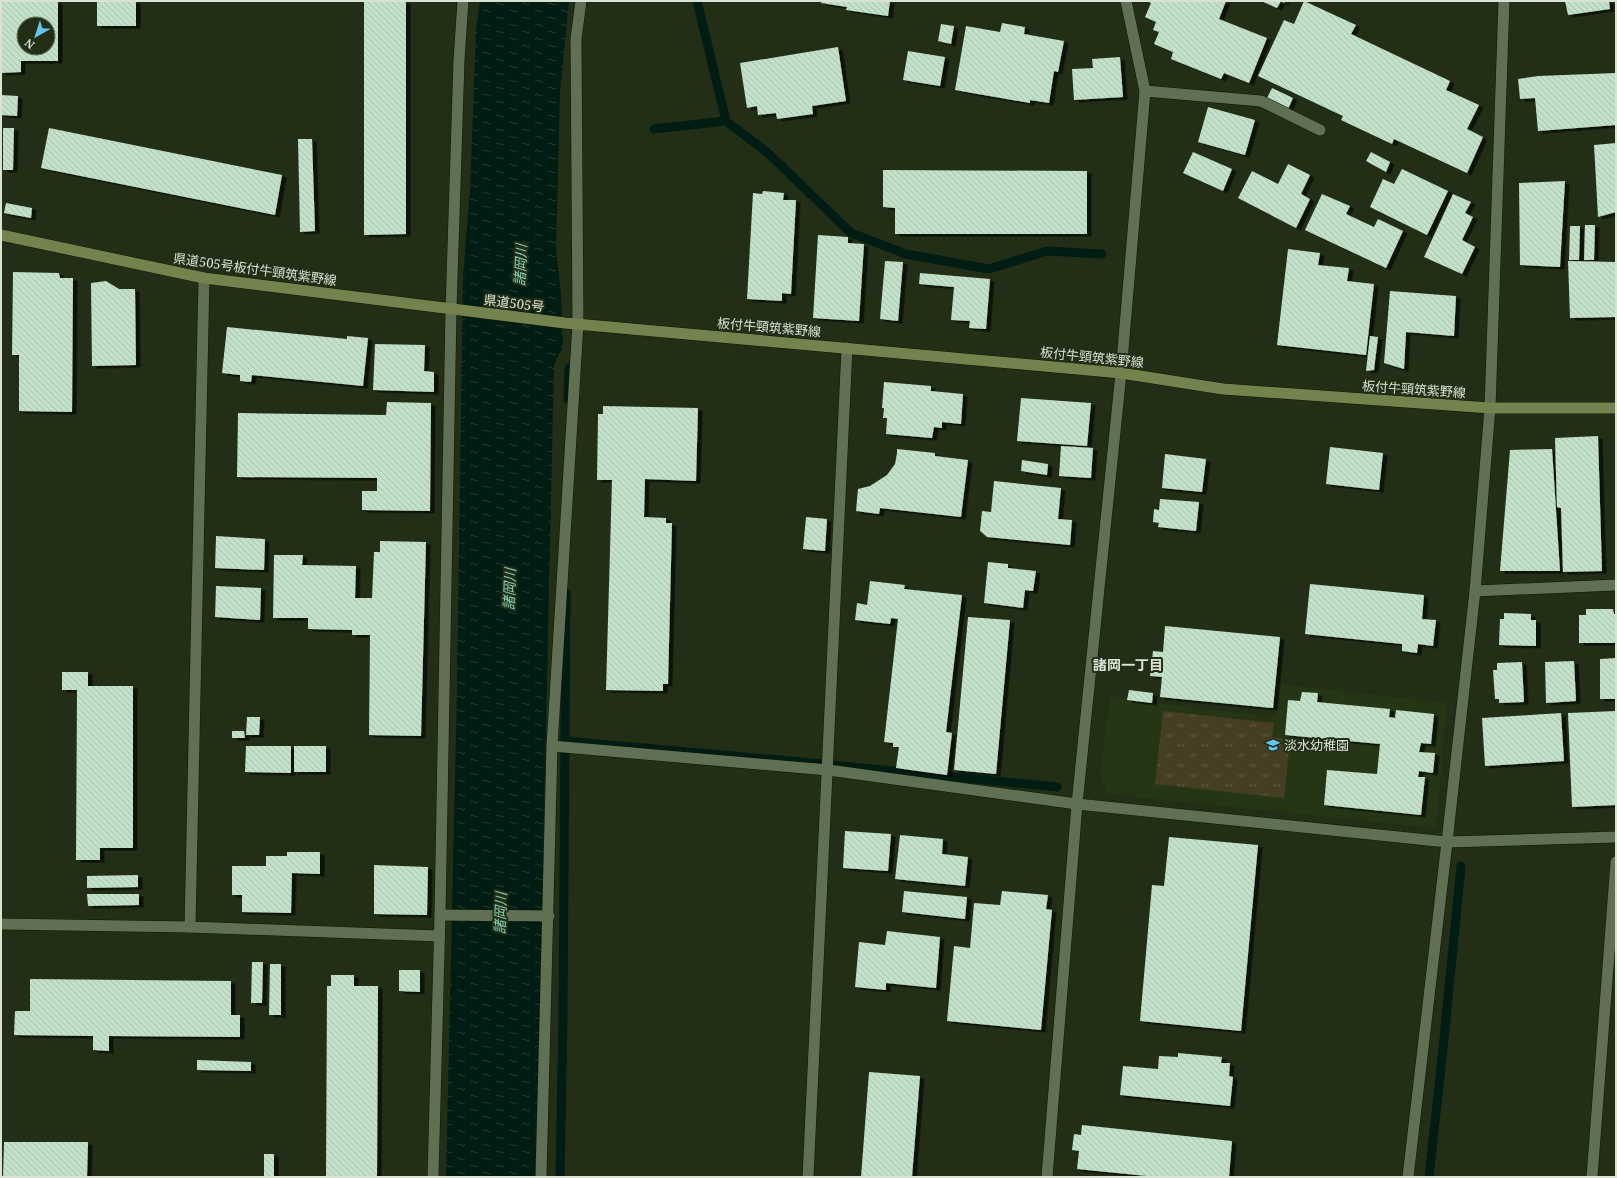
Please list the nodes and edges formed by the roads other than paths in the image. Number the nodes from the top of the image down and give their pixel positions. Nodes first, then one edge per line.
1 (463, 1) edge
2 (581, 1) edge
3 (1126, 1) edge
4 (1504, 1) edge
5 (1145, 91) junction
6 (1320, 130) dead end
7 (1, 234) edge
8 (204, 278) junction
9 (455, 310) junction
10 (565, 323) joint
11 (578, 324) junction
12 (847, 348) junction
13 (1121, 373) junction
14 (1490, 408) junction
15 (1616, 408) edge
16 (1616, 585) edge
17 (1474, 591) junction
18 (552, 746) junction
19 (828, 770) junction
20 (1077, 804) junction
21 (1616, 837) edge
22 (1447, 842) junction
23 (1616, 862) edge
24 (440, 915) junction
25 (549, 916) junction
26 (1, 924) edge
27 (190, 927) junction
28 (439, 936) junction
29 (433, 1177) edge
30 (541, 1177) edge
31 (808, 1177) edge
32 (1047, 1177) edge
33 (1408, 1177) edge
34 (1592, 1177) edge

1 - 9 street
2 - 11 street
3 - 5 street
4 - 14 street
5 - 6 street
5 - 13 street
7 - 8 main road, 県道505号板付牛頸筑紫野線
8 - 9 main road, 県道505号板付牛頸筑紫野線
8 - 27 street
9 - 10 main road, 県道505号
9 - 24 street
10 - 11 main road, 板付牛頸筑紫野線
11 - 12 main road, 板付牛頸筑紫野線
11 - 18 street
12 - 13 main road, 板付牛頸筑紫野線
12 - 19 street
13 - 14 main road, 板付牛頸筑紫野線
13 - 20 street
14 - 15 main road, 板付牛頸筑紫野線
14 - 17 street
16 - 17 street
17 - 22 street
18 - 19 street
18 - 25 street
19 - 20 street
19 - 31 street
20 - 22 street
20 - 32 street
21 - 22 street
22 - 33 street
23 - 34 street
24 - 25 street
24 - 28 street
25 - 30 street
26 - 27 street
27 - 28 street
28 - 29 street

